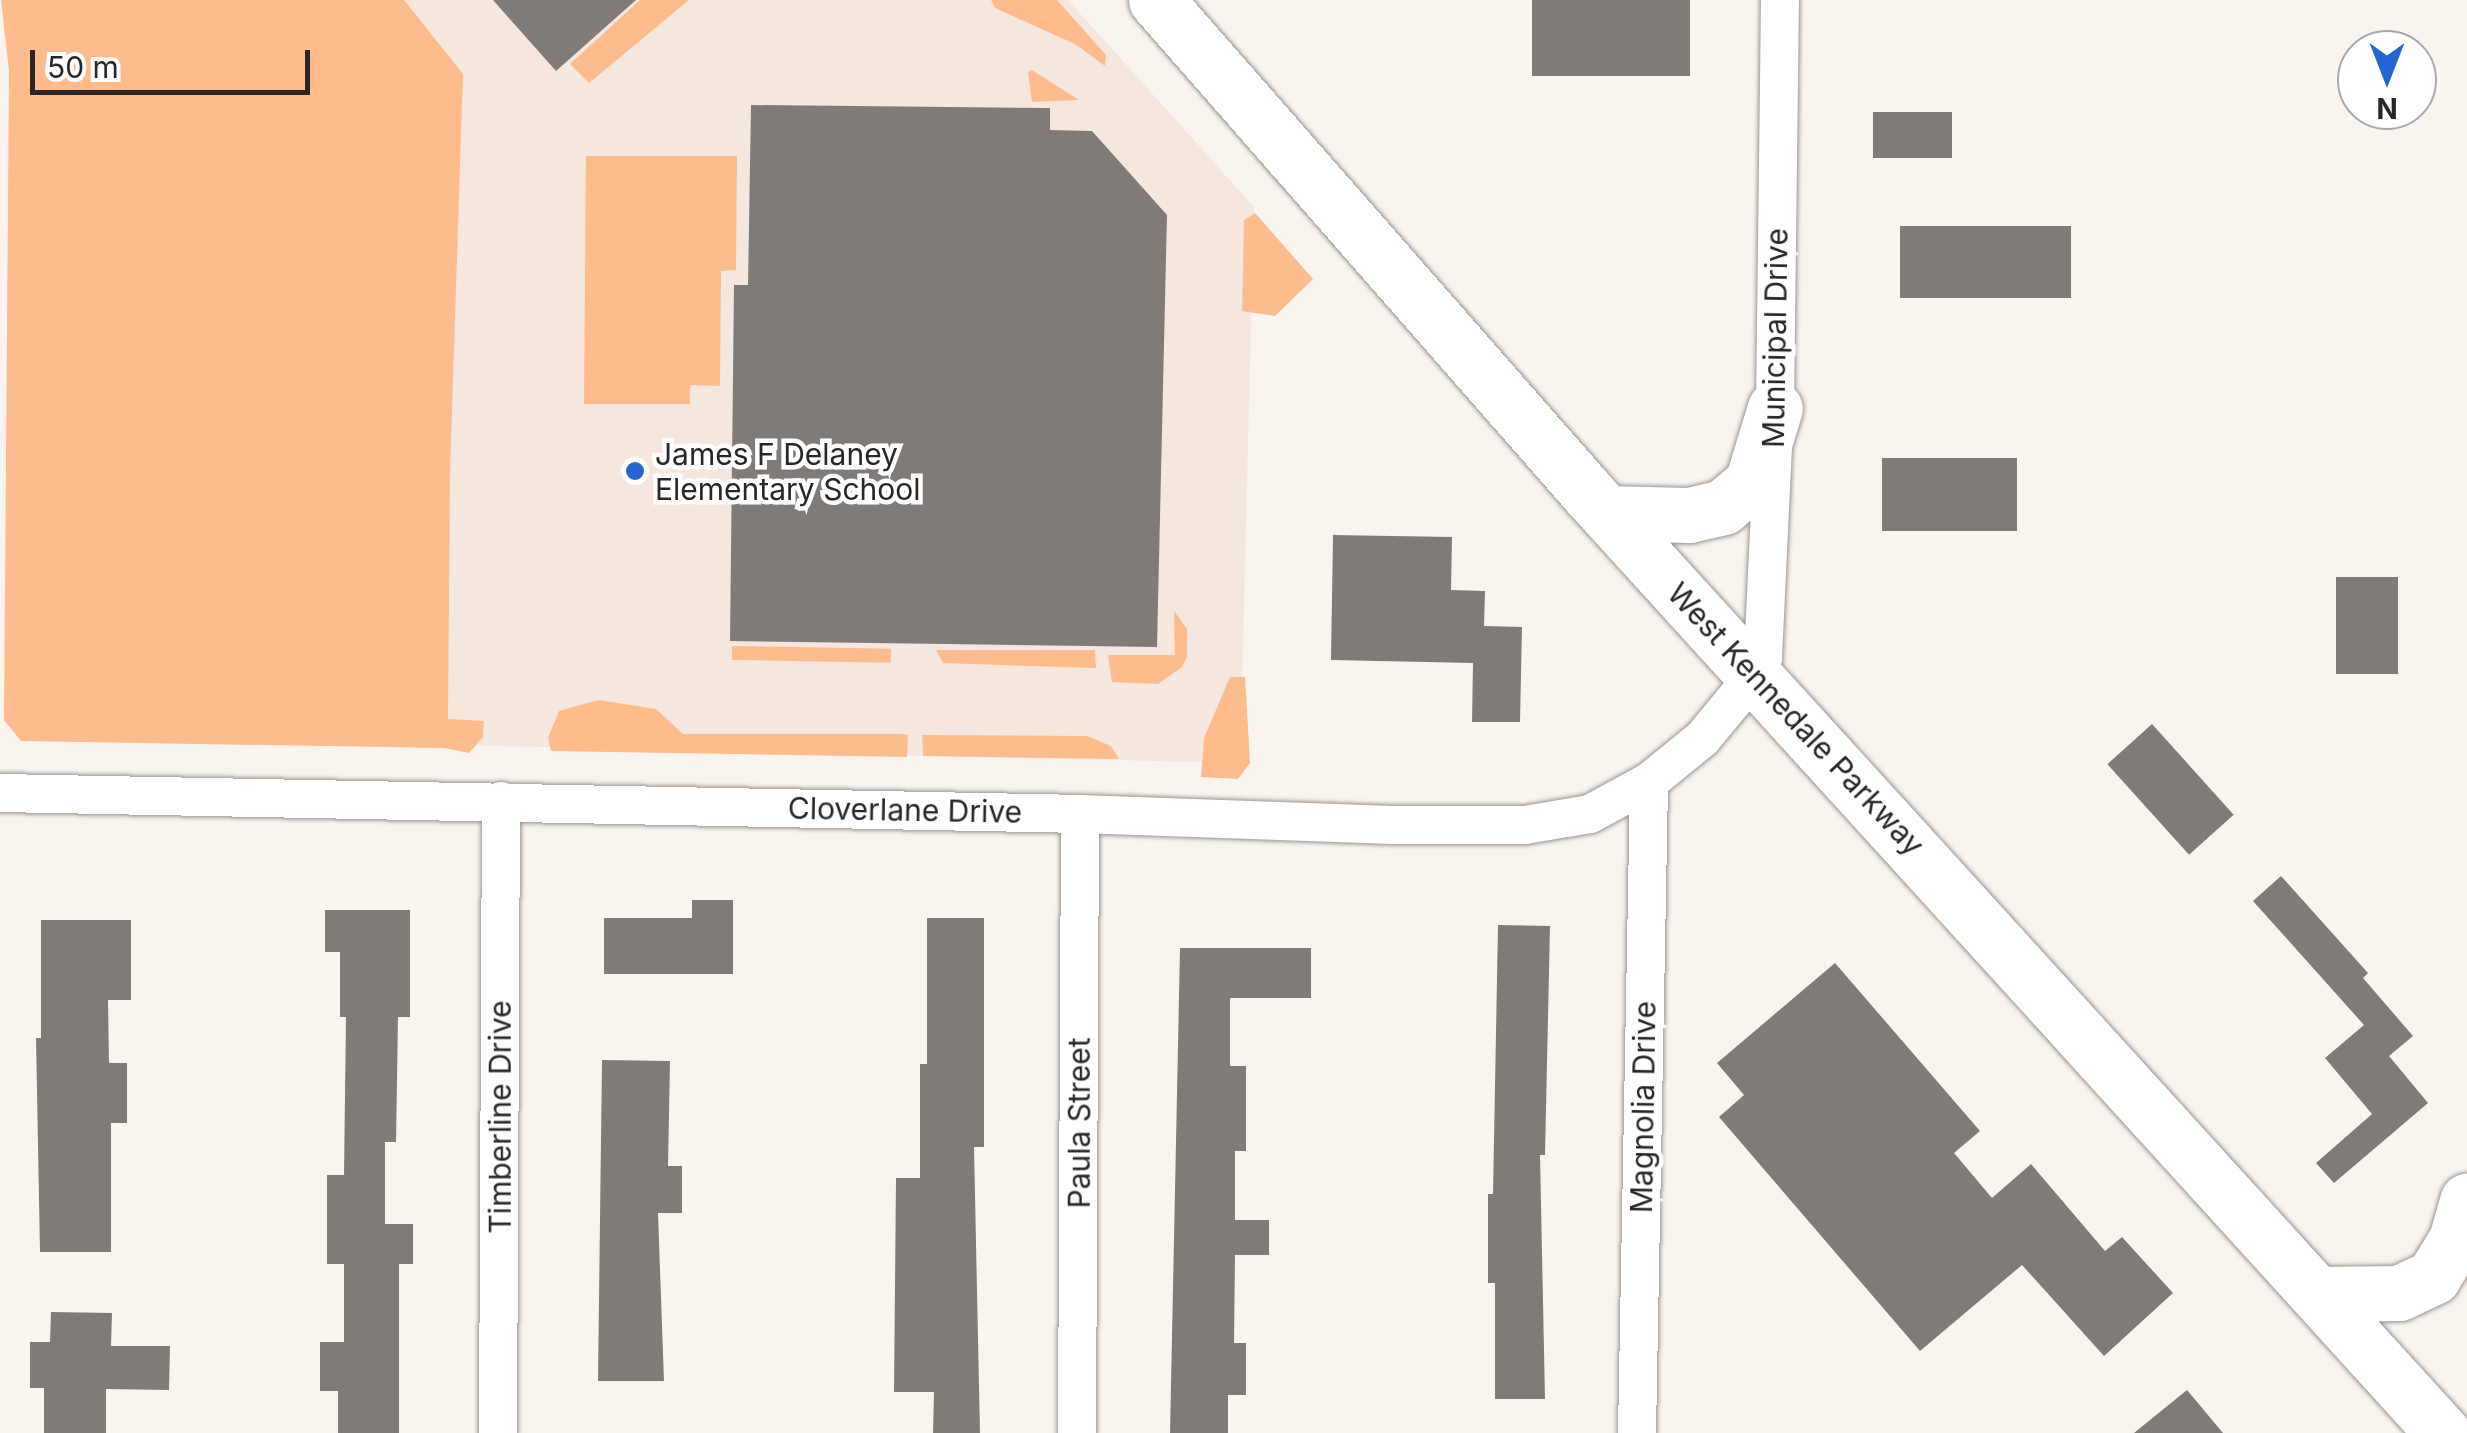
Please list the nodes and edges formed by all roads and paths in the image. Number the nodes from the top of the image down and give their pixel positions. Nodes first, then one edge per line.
1 (1156, 0) edge
2 (1780, 0) edge
3 (1776, 408) junction
4 (1606, 513) junction
5 (1756, 675) junction
6 (1649, 782) junction
7 (0, 793) edge
8 (502, 801) junction
9 (1080, 814) junction
10 (2467, 1201) edge
11 (2318, 1294) junction
12 (498, 1433) edge
13 (1077, 1433) edge
14 (1637, 1433) edge
15 (2443, 1433) edge

1 - 4 main road, West Kennedale Parkway
2 - 3 street, Municipal Drive
3 - 4 main road
3 - 5 street, Municipal Drive
4 - 5 main road, West Kennedale Parkway
5 - 6 street, Cloverlane Drive
5 - 11 main road, West Kennedale Parkway
6 - 9 street, Cloverlane Drive
6 - 14 street, Magnolia Drive
7 - 8 street, Cloverlane Drive
8 - 9 street, Cloverlane Drive
8 - 12 street, Timberline Drive
9 - 13 street, Paula Street
10 - 11 main road
11 - 15 main road, West Kennedale Parkway

